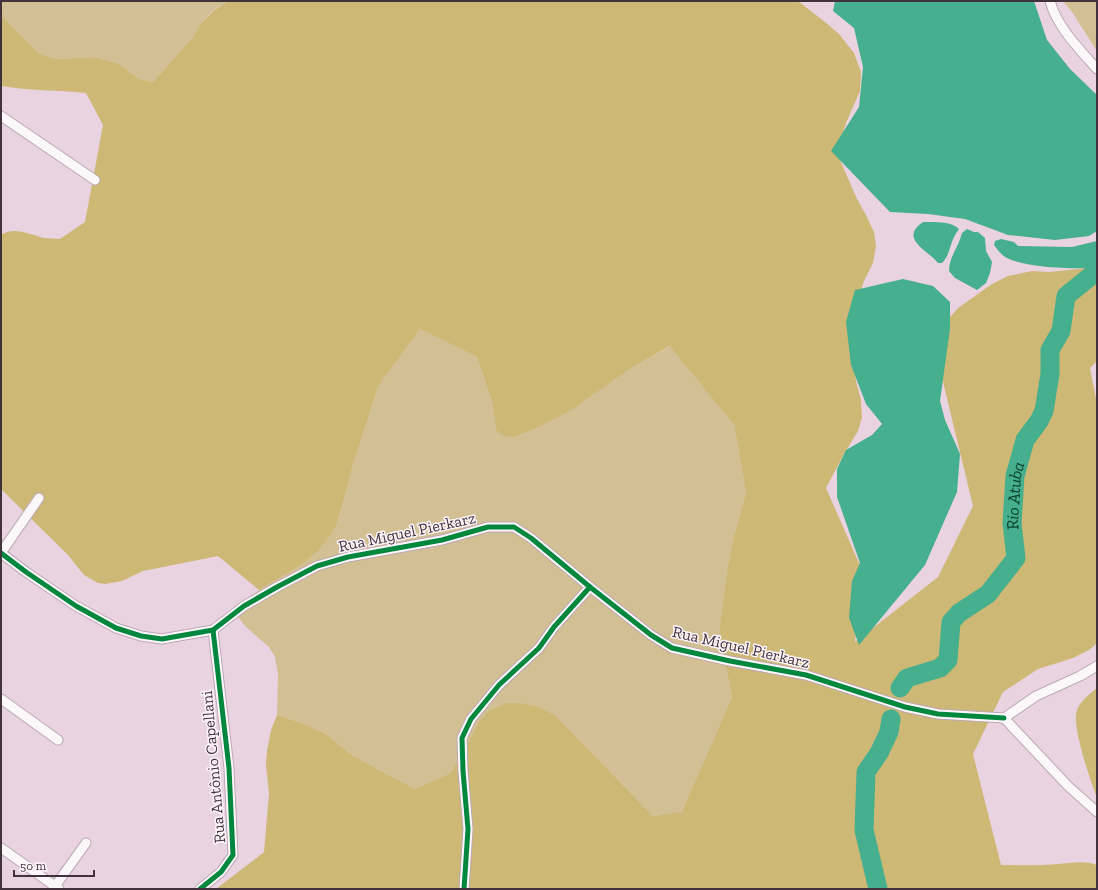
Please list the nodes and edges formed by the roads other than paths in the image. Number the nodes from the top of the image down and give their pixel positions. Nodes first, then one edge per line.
1 (1050, 1) edge
2 (1097, 69) edge
3 (1, 116) edge
4 (94, 180) dead end
5 (39, 498) dead end
6 (1, 553) edge
7 (590, 587) junction
8 (213, 630) junction
9 (1097, 666) edge
10 (1, 699) edge
11 (1004, 718) junction
12 (58, 740) dead end
13 (1097, 812) edge
14 (86, 843) dead end
15 (1, 848) edge
16 (56, 888) edge
17 (200, 889) edge
18 (464, 889) edge

1 - 2 street
3 - 4 street
5 - 6 street
6 - 8 street, Rua Miguel Pierkarz
7 - 8 street, Rua Miguel Pierkarz
7 - 11 street, Rua Miguel Pierkarz
7 - 18 street
8 - 17 street, Rua Antônio Capellani
9 - 11 street
10 - 12 street
11 - 13 street
14 - 16 street
15 - 16 street

